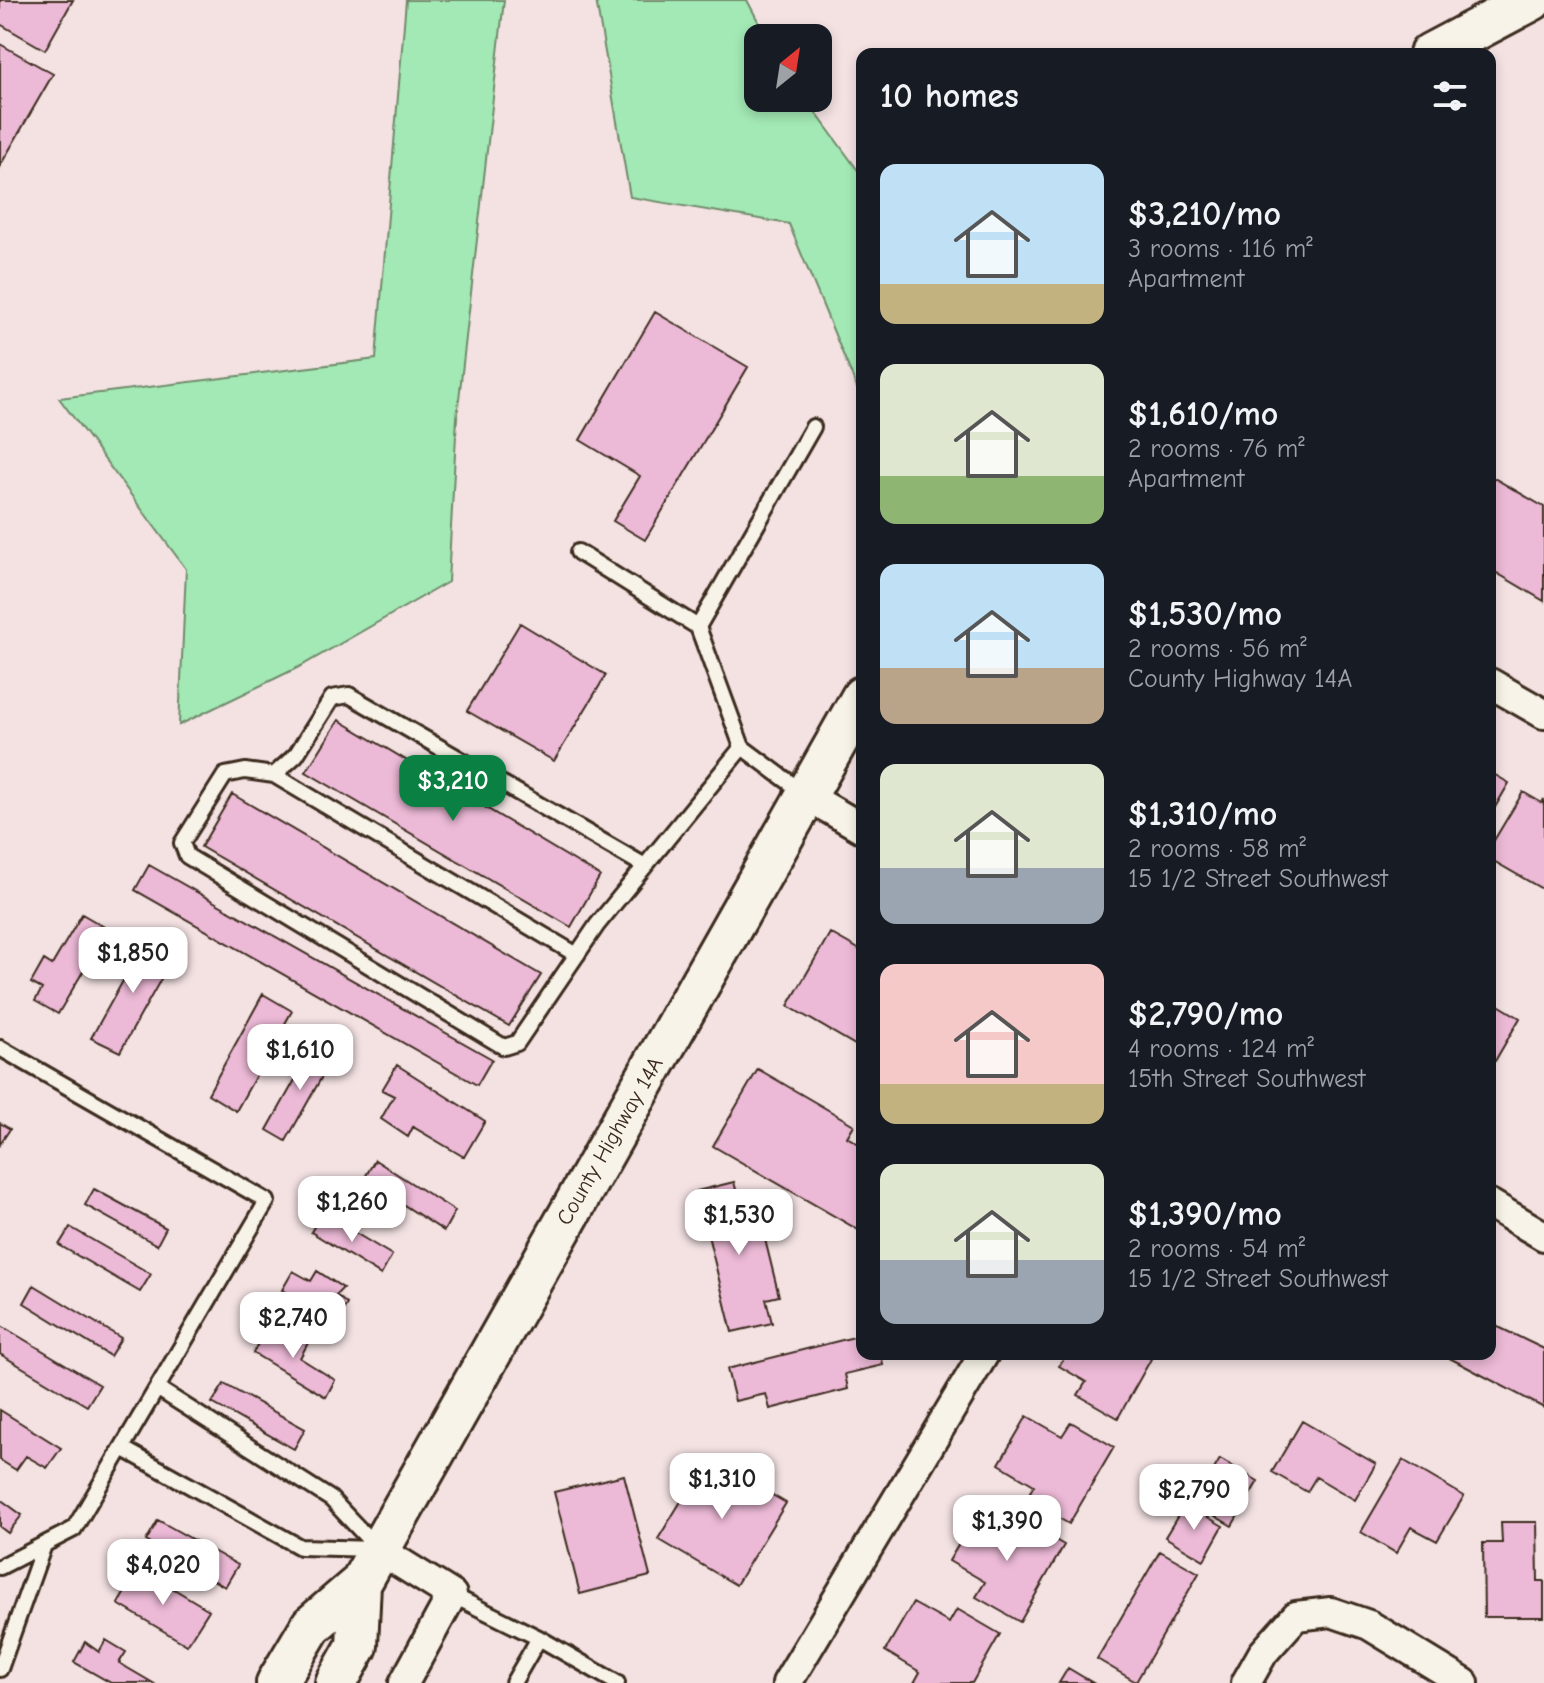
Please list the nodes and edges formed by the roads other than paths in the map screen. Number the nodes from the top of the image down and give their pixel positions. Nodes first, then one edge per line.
1 (1532, 0) edge
2 (1441, 48) edge
3 (813, 427) dead end
4 (578, 552) dead end
5 (698, 627) junction
6 (1496, 686) edge
7 (856, 707) edge
8 (1544, 714) edge
9 (742, 747) junction
10 (274, 775) junction
11 (805, 795) junction
12 (856, 825) edge
13 (645, 866) junction
14 (577, 955) junction
15 (0, 1048) edge
16 (1496, 1208) edge
17 (1544, 1236) edge
18 (980, 1360) edge
19 (157, 1388) junction
20 (122, 1448) junction
21 (44, 1545) junction
22 (378, 1549) junction
23 (0, 1567) edge
24 (360, 1584) junction
25 (452, 1595) junction
26 (539, 1638) junction
27 (0, 1669) edge
28 (277, 1683) edge
29 (336, 1683) edge
30 (404, 1683) edge
31 (513, 1683) edge
32 (617, 1683) edge
33 (787, 1683) edge
34 (1246, 1683) edge
35 (1464, 1683) edge

1 - 2 main road
3 - 5 lane
4 - 5 lane
5 - 9 lane
6 - 8 street
7 - 11 main road, County Highway 14A
9 - 11 lane
9 - 13 lane
10 - 13 lane
10 - 14 lane
10 - 14 lane
11 - 12 street
11 - 22 main road, County Highway 14A
13 - 14 lane
15 - 19 lane
16 - 17 street
18 - 33 street
19 - 20 lane
19 - 22 lane
20 - 21 lane
20 - 22 lane
21 - 23 lane
21 - 27 lane
22 - 24 main road, County Highway 14A
22 - 25 street
24 - 28 main road, County Highway 14A
24 - 29 main road, County Highway 14A
25 - 26 lane
25 - 30 street
26 - 31 lane
26 - 32 lane
34 - 35 street

